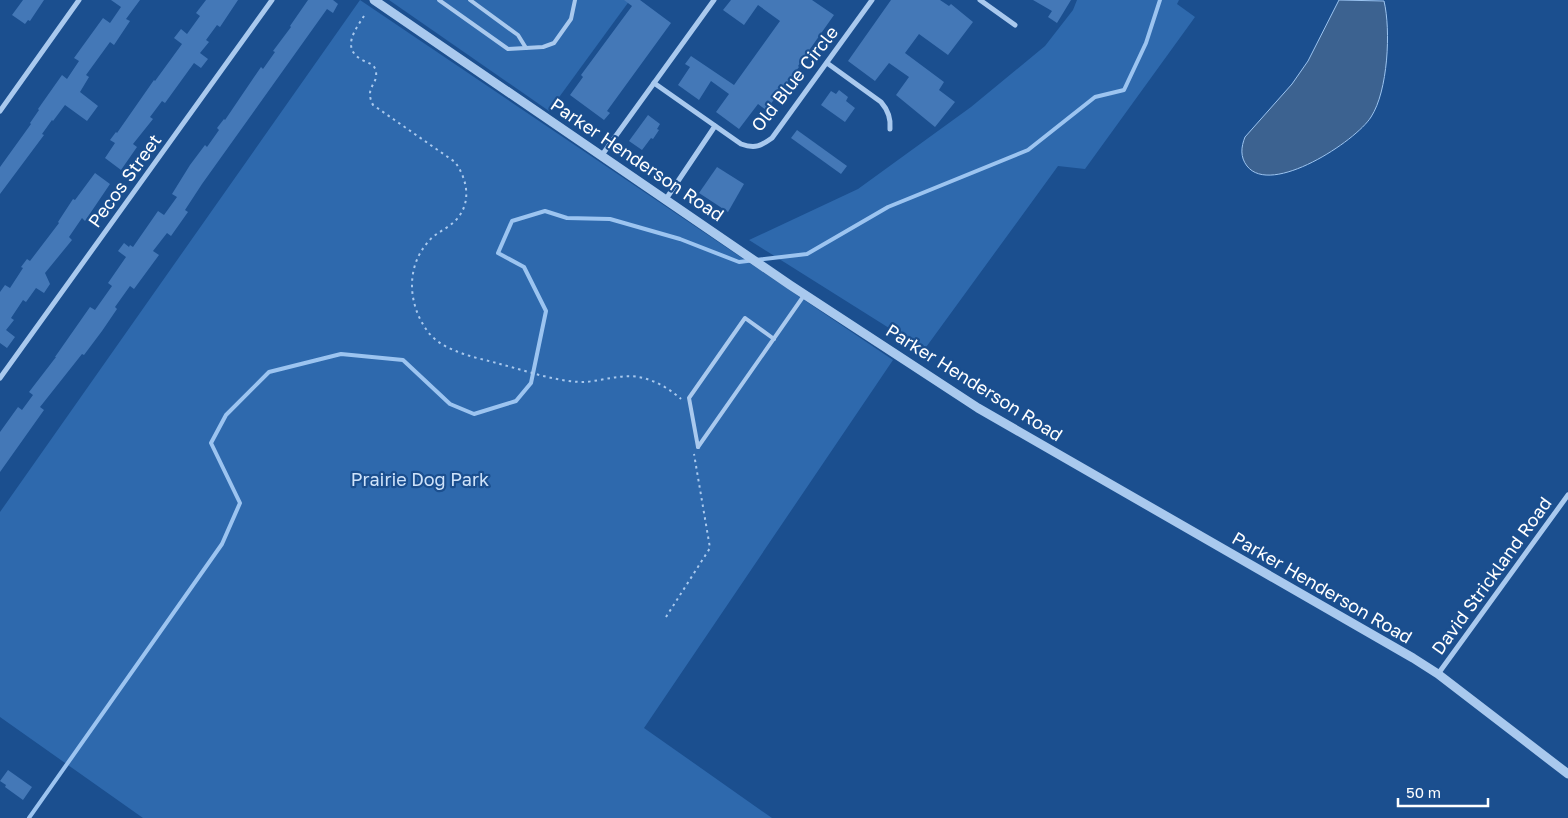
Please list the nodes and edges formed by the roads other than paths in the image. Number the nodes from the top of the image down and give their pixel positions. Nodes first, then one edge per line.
1 (79, 0) edge
2 (272, 0) edge
3 (374, 0) edge
4 (439, 0) edge
5 (470, 0) edge
6 (574, 0) edge
7 (714, 0) edge
8 (872, 0) edge
9 (980, 0) edge
10 (1015, 24) dead end
11 (526, 48) junction
12 (827, 63) junction
13 (654, 83) junction
14 (0, 111) edge
15 (715, 126) junction
16 (890, 129) dead end
17 (602, 156) junction
18 (666, 199) junction
19 (805, 294) junction
20 (774, 339) junction
21 (0, 378) edge
22 (1568, 495) edge
23 (1438, 674) junction
24 (1568, 774) edge

1 - 14 street
2 - 21 street, Pecos Street
3 - 17 street, Parker Henderson Road
4 - 11 lane
5 - 11 lane
6 - 11 lane
7 - 13 street
8 - 12 street, Old Blue Circle
9 - 10 street
12 - 15 street, Old Blue Circle
12 - 16 street
13 - 15 street, Old Blue Circle
13 - 17 street
15 - 18 street
17 - 18 street, Parker Henderson Road
18 - 19 street, Parker Henderson Road
19 - 20 lane
19 - 23 street, Parker Henderson Road
20 - 20 lane
22 - 23 street, David Strickland Road
23 - 24 street, Parker Henderson Road

